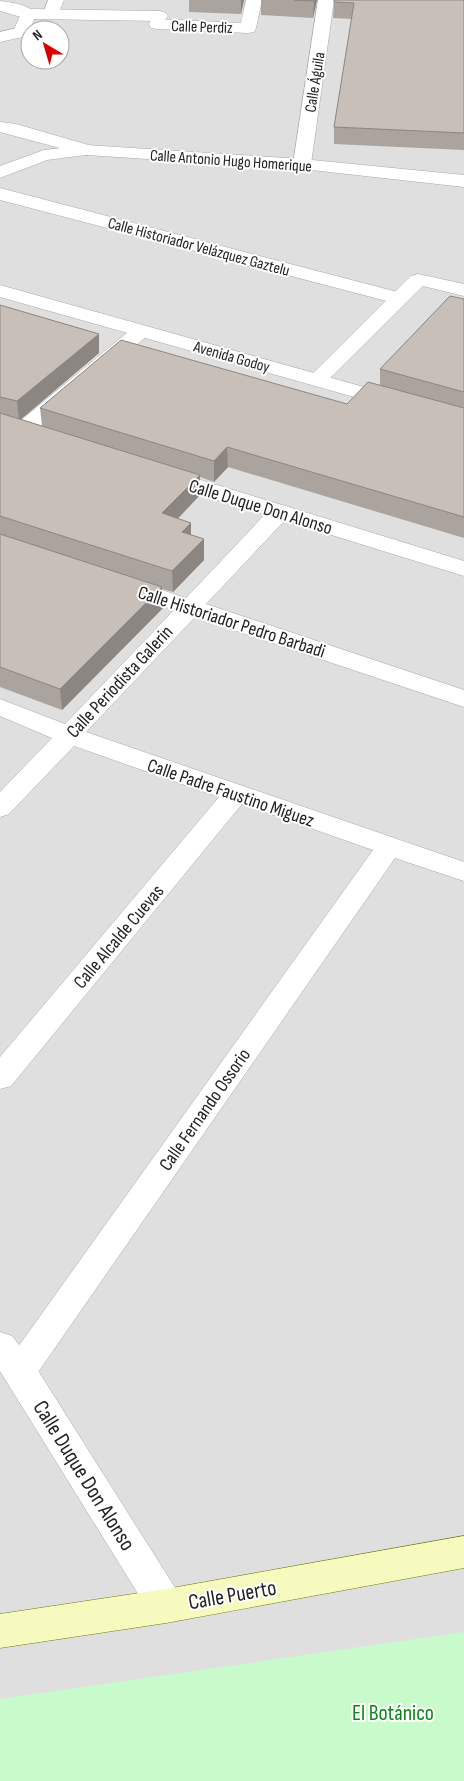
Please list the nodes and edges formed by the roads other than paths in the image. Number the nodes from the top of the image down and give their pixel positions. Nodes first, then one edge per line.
1 (254, 0) edge
2 (326, 0) edge
3 (0, 6) edge
4 (53, 7) edge
5 (28, 14) junction
6 (156, 18) edge
7 (27, 20) edge
8 (20, 33) edge
9 (0, 37) edge
10 (0, 127) edge
11 (86, 150) junction
12 (302, 164) junction
13 (0, 172) edge
14 (464, 181) edge
15 (0, 194) edge
16 (464, 290) edge
17 (0, 291) edge
18 (398, 298) junction
19 (140, 331) junction
20 (317, 380) junction
21 (464, 422) edge
22 (0, 424) edge
23 (22, 430) junction
24 (49, 439) edge
25 (142, 468) edge
26 (280, 512) junction
27 (464, 569) edge
28 (109, 580) edge
29 (190, 606) junction
30 (464, 699) edge
31 (0, 707) edge
32 (69, 735) junction
33 (236, 794) junction
34 (0, 808) edge
35 (389, 848) junction
36 (464, 872) edge
37 (0, 1078) edge
38 (10, 1359) edge
39 (464, 1552) edge
40 (166, 1606) junction
41 (0, 1631) edge

1 - 6 street, Calle Perdiz
2 - 12 street, Calle Águila
3 - 5 street
4 - 5 street
4 - 6 street
5 - 7 street
8 - 9 street
10 - 11 street
11 - 12 street, Calle Antonio Hugo Homerique
11 - 13 street, Calle Antonio Hugo Homerique
12 - 14 street, Calle Antonio Hugo Homerique
15 - 18 street, Calle Historiador Velázquez Gaztelu
16 - 18 street
17 - 19 street, Avenida Godoy
18 - 20 street
19 - 20 street, Avenida Godoy
19 - 23 street
20 - 21 street, Avenida Godoy
22 - 23 street
23 - 24 street
25 - 26 street, Calle Duque Don Alonso
26 - 27 street, Calle Duque Don Alonso
26 - 29 street, Calle Periodista Galerin
28 - 29 street, Calle Historiador Pedro Barbadi
29 - 30 street, Calle Historiador Pedro Barbadi
29 - 32 street, Calle Periodista Galerin
31 - 32 street, Calle Padre Faustino Miguez
32 - 33 street, Calle Padre Faustino Miguez
32 - 34 street, Calle Periodista Galerin
33 - 35 street, Calle Padre Faustino Miguez
33 - 37 street, Calle Alcalde Cuevas
35 - 36 street, Calle Padre Faustino Miguez
35 - 38 street, Calle Fernando Ossorio
38 - 40 street, Calle Duque Don Alonso
39 - 40 main road, Calle Puerto
40 - 41 main road, Calle Puerto

